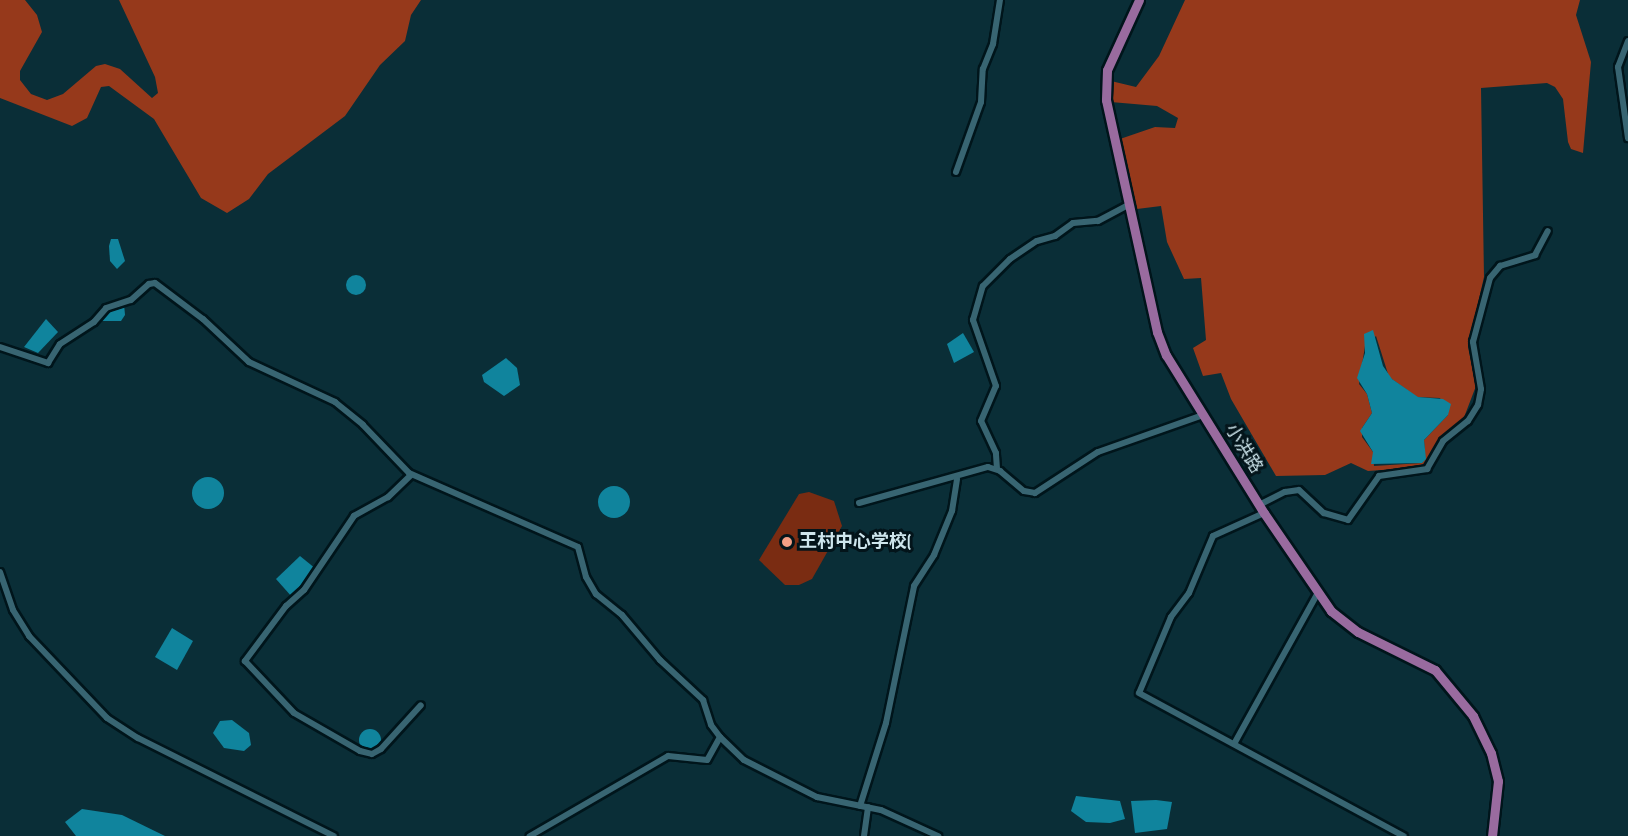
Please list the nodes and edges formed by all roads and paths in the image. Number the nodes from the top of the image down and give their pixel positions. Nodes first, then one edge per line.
1 (1000, 0) edge
2 (1140, 0) edge
3 (1628, 41) edge
4 (1628, 138) edge
5 (956, 172) dead end
6 (1130, 204) junction
7 (1548, 231) dead end
8 (0, 347) edge
9 (1203, 415) junction
10 (997, 469) junction
11 (411, 475) junction
12 (957, 479) junction
13 (859, 503) dead end
14 (1261, 509) junction
15 (0, 572) edge
16 (1317, 594) junction
17 (421, 705) dead end
18 (720, 737) junction
19 (1234, 744) junction
20 (860, 806) junction
21 (868, 807) junction
22 (334, 836) edge
23 (530, 836) edge
24 (864, 836) edge
25 (938, 836) edge
26 (1404, 836) edge
27 (1492, 836) edge

1 - 5 street
2 - 6 main road, 小洪路
3 - 4 street
6 - 9 main road, 小洪路
6 - 10 street
7 - 14 street
8 - 11 street
9 - 10 street
9 - 14 main road, 小洪路
10 - 12 street
11 - 17 street
11 - 18 street
12 - 13 street
12 - 20 street
14 - 16 main road, 小洪路
14 - 19 street
15 - 22 street
16 - 19 street
16 - 27 main road, 小洪路
18 - 20 street
18 - 23 street
19 - 26 street
20 - 21 street
21 - 24 street
21 - 25 street

